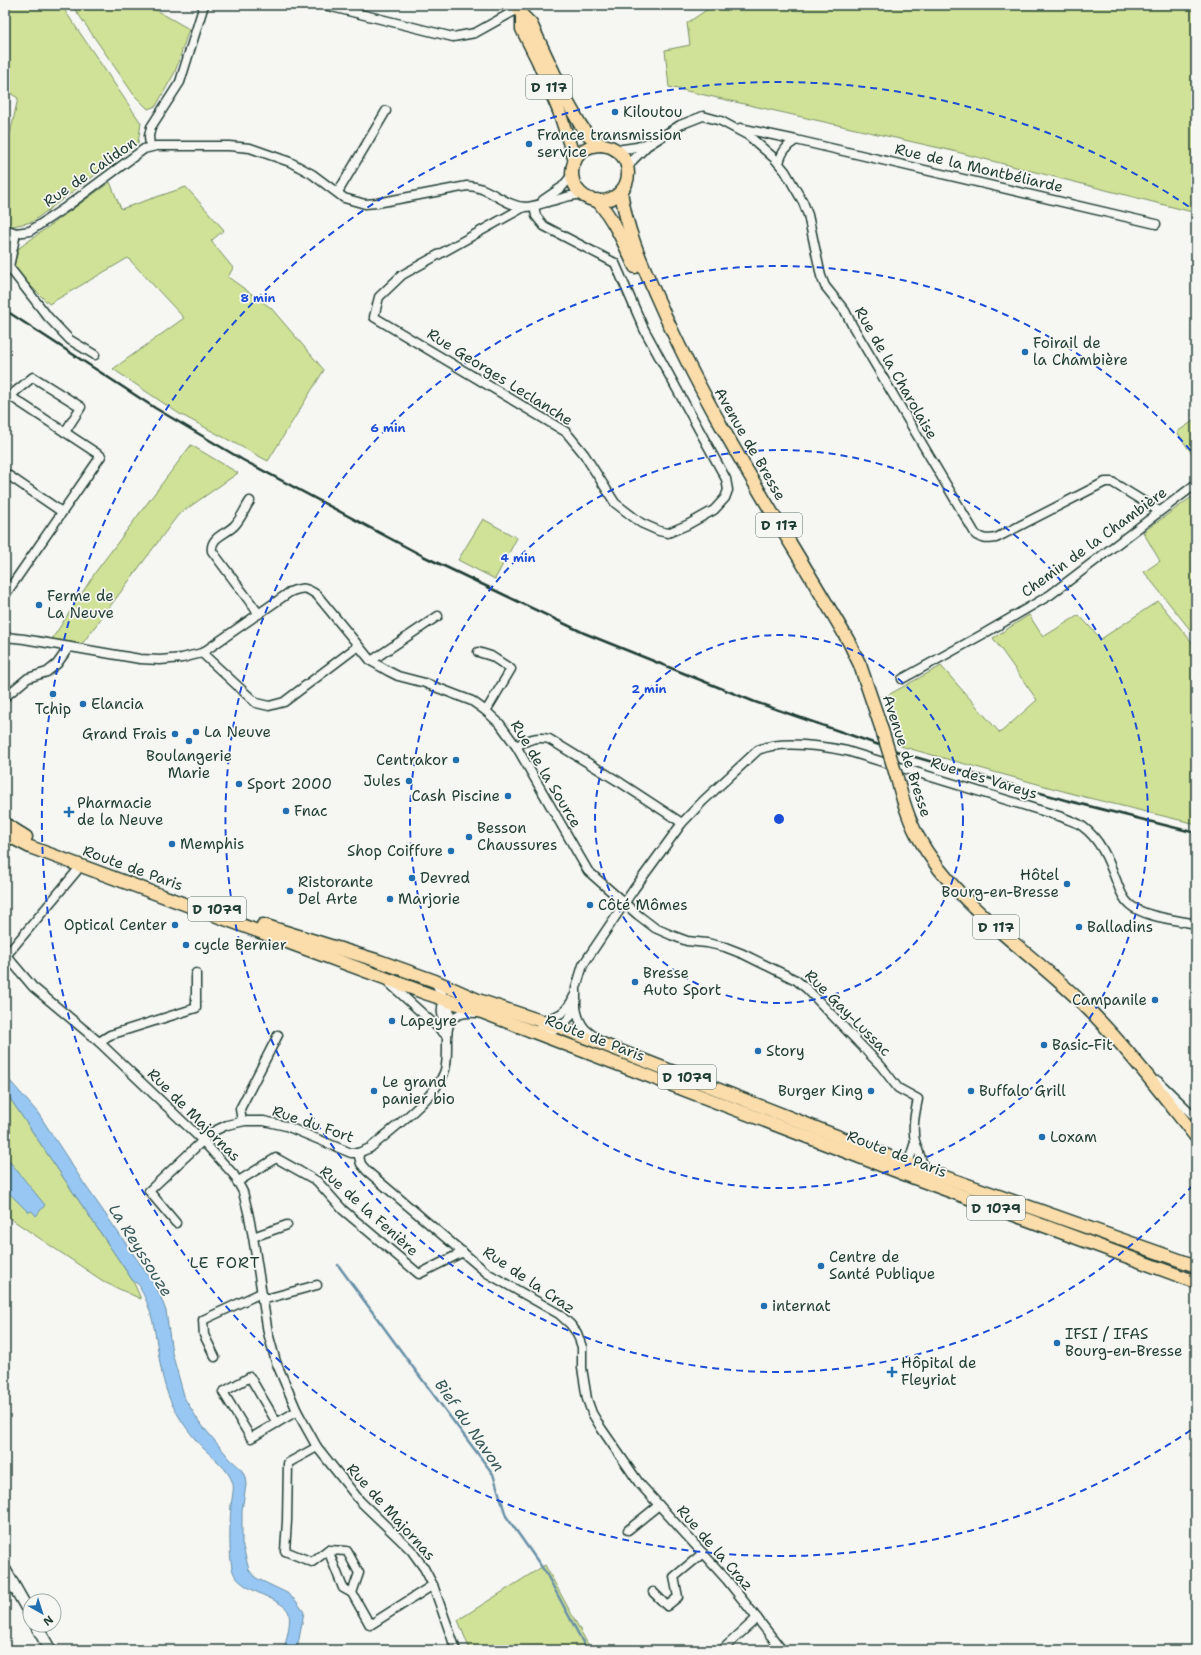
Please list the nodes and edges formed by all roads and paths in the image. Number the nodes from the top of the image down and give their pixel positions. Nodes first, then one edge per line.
1 (204, 5) edge
2 (324, 5) edge
3 (521, 8) edge
4 (386, 111) dead end
5 (735, 127) junction
6 (658, 139) junction
7 (796, 140) junction
8 (601, 145) junction
9 (150, 147) junction
10 (616, 150) junction
11 (575, 161) junction
12 (779, 163) junction
13 (627, 169) junction
14 (572, 175) junction
15 (621, 191) junction
16 (338, 192) junction
17 (583, 194) junction
18 (597, 200) junction
19 (534, 206) junction
20 (524, 207) junction
21 (1156, 224) dead end
22 (5, 229) edge
23 (16, 233) junction
24 (669, 325) junction
25 (95, 355) dead end
26 (7, 398) edge
27 (65, 432) junction
28 (5, 473) edge
29 (1196, 484) edge
30 (250, 501) dead end
31 (1159, 511) junction
32 (62, 512) junction
33 (5, 595) edge
34 (259, 614) junction
35 (438, 616) dead end
36 (5, 637) edge
37 (358, 646) junction
38 (68, 647) junction
39 (478, 652) dead end
40 (202, 653) junction
41 (371, 661) junction
42 (902, 679) dead end
43 (5, 697) edge
44 (486, 711) junction
45 (516, 746) junction
46 (682, 823) junction
47 (5, 824) edge
48 (5, 834) edge
49 (80, 865) junction
50 (624, 903) junction
51 (1196, 924) edge
52 (5, 955) edge
53 (196, 973) dead end
54 (382, 977) junction
55 (435, 981) junction
56 (575, 992) junction
57 (446, 1000) junction
58 (478, 1000) junction
59 (576, 1006) junction
60 (565, 1011) junction
61 (488, 1014) junction
62 (537, 1020) junction
63 (450, 1022) junction
64 (559, 1027) junction
65 (527, 1029) junction
66 (447, 1033) junction
67 (278, 1035) dead end
68 (99, 1042) junction
69 (565, 1044) junction
70 (1128, 1051) junction
71 (626, 1054) junction
72 (1196, 1118) edge
73 (242, 1121) junction
74 (1196, 1137) edge
75 (202, 1140) junction
76 (916, 1142) junction
77 (358, 1153) junction
78 (908, 1164) junction
79 (924, 1170) junction
80 (238, 1182) junction
81 (176, 1223) dead end
82 (286, 1225) dead end
83 (253, 1237) junction
84 (463, 1252) junction
85 (1196, 1266) edge
86 (1196, 1282) edge
87 (317, 1285) dead end
88 (261, 1296) junction
89 (215, 1357) dead end
90 (297, 1411) junction
91 (277, 1423) junction
92 (317, 1447) junction
93 (660, 1505) junction
94 (628, 1530) dead end
95 (328, 1550) junction
96 (703, 1553) junction
97 (5, 1570) edge
98 (433, 1585) junction
99 (653, 1592) dead end
100 (352, 1593) junction
101 (22, 1600) edge
102 (757, 1618) junction
103 (40, 1633) edge
104 (50, 1650) edge
105 (456, 1650) edge
106 (722, 1650) edge
107 (782, 1650) edge

1 - 9 street
2 - 3 street
3 - 8 main road, D 117
3 - 11 main road, D 117
4 - 16 street
5 - 6 street, Rue de la Charolaise
5 - 7 street, Rue de la Montbéliarde
5 - 12 street, Rue de la Charolaise
6 - 10 street
6 - 13 street
7 - 12 street
7 - 21 street, Rue de la Montbéliarde
8 - 10 main road
8 - 11 main road
9 - 16 street, Rue de Calidon
9 - 23 street, Rue de Calidon
10 - 13 main road
11 - 14 main road
12 - 31 street, Rue de la Charolaise
13 - 15 main road
14 - 17 main road
14 - 19 street, Rue de Calidon
15 - 18 main road
15 - 24 main road, Avenue de Bresse / D 117
16 - 20 street, Rue de Calidon
17 - 18 main road
17 - 19 street, Rue de Calidon
18 - 24 main road, Avenue de Bresse / D 117
19 - 20 street, Rue de Calidon
19 - 20 street, Rue Georges Leclanche
22 - 23 street
23 - 25 street
24 - 70 main road, Avenue de Bresse / D 117, bridge
26 - 27 street
26 - 27 street
27 - 32 street
28 - 32 street
29 - 31 street, Chemin de la Chambière
30 - 34 street
31 - 42 street, Chemin de la Chambière
32 - 33 street
34 - 37 street, Rue de la Source
34 - 40 street, Rue de la Source
35 - 41 street
36 - 38 street, Rue de la Source
37 - 40 street
37 - 41 street, Rue de la Source
38 - 40 street, Rue de la Source
38 - 43 street
39 - 44 street
41 - 44 street, Rue de la Source
44 - 45 street, Rue de la Source
45 - 46 street
45 - 50 street, Rue de la Source
46 - 50 street, Rue des Vareys
46 - 51 street, Rue des Vareys
47 - 55 main road, Route de Paris / D 1079
48 - 49 main road, Route de Paris / D 1079
49 - 52 street
49 - 54 main road, Route de Paris / D 1079
50 - 56 street, Rue des Vareys
50 - 76 street, Rue Gay-Lussac
52 - 68 street, Rue de Majornas
53 - 68 street
54 - 57 main road, Route de Paris / D 1079
54 - 66 street
55 - 57 street, Rue du Fort
55 - 58 main road, Route de Paris / D 1079
56 - 59 street, Rue des Vareys
56 - 60 street, Rue des Vareys
57 - 58 street
57 - 61 main road, Route de Paris / D 1079
57 - 63 street, Rue du Fort
57 - 66 street, Rue du Fort
58 - 62 main road, Route de Paris / D 1079
59 - 64 street
59 - 71 street, Rue des Vareys
60 - 62 street
60 - 64 street, Rue des Vareys
61 - 63 street
61 - 65 main road, Route de Paris / D 1079
62 - 64 main road, Route de Paris / D 1079
63 - 66 street, Rue du Fort
64 - 65 street
64 - 69 street
64 - 71 main road, Route de Paris / D 1079
65 - 69 main road, Route de Paris / D 1079
66 - 77 street, Rue du Fort
67 - 73 street
68 - 75 street, Rue de Majornas
69 - 86 main road, Route de Paris / D 1079
70 - 72 street
70 - 74 main road, Avenue de Bresse / D 117
71 - 78 main road, Route de Paris / D 1079
73 - 75 street, Rue du Fort
73 - 77 street, Rue du Fort
75 - 80 street, Rue de Majornas
75 - 81 street, Rue du Fort
76 - 78 street, Rue Gay-Lussac
76 - 79 street, Rue Gay-Lussac
77 - 84 street, Rue de la Craz
78 - 79 main road, Route de Paris / D 1079
79 - 85 main road, Route de Paris / D 1079
80 - 83 street, Rue de Majornas
80 - 84 street, Rue de la Fenière
82 - 83 street
83 - 88 street, Rue de Majornas
84 - 93 street, Rue de la Craz
87 - 88 street
88 - 89 street
88 - 90 street, Rue de Majornas
90 - 91 street
90 - 92 street, Rue de Majornas
91 - 91 street
92 - 95 street
92 - 98 street, Rue de Majornas
93 - 94 street
93 - 96 street, Rue de la Craz
95 - 100 street
95 - 100 street
96 - 99 street
96 - 102 street, Rue de la Craz
97 - 101 street
98 - 100 street
98 - 105 street, Rue de Majornas
102 - 106 street
102 - 107 street, Rue de la Craz
103 - 104 street

